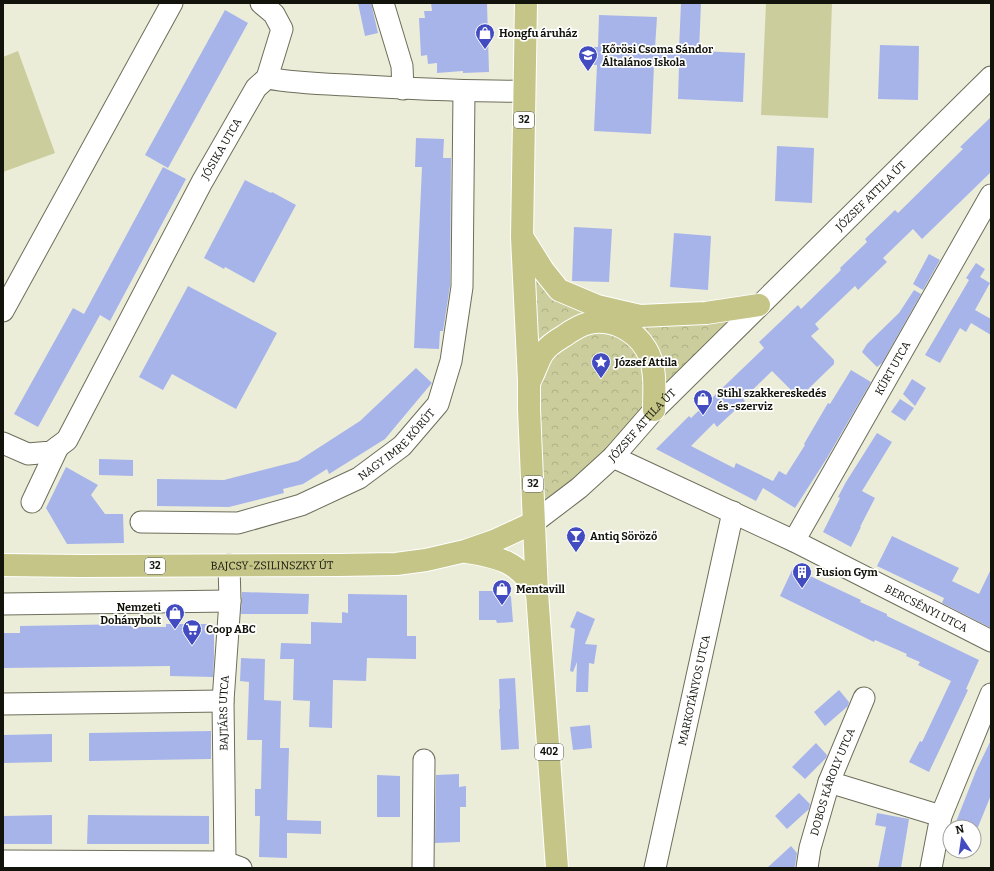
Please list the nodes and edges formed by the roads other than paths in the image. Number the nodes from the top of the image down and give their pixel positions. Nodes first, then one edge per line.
1 (172, 3) edge
2 (261, 3) edge
3 (383, 3) edge
4 (526, 3) edge
5 (991, 77) edge
6 (267, 78) junction
7 (404, 89) junction
8 (464, 91) junction
9 (524, 91) junction
10 (991, 195) edge
11 (522, 237) junction
12 (759, 305) junction
13 (3, 311) edge
14 (530, 381) junction
15 (654, 410) junction
16 (3, 443) edge
17 (54, 450) junction
18 (613, 457) junction
19 (32, 502) dead end
20 (733, 512) junction
21 (141, 522) dead end
22 (533, 523) junction
23 (794, 541) junction
24 (465, 551) junction
25 (3, 565) edge
26 (229, 565) junction
27 (537, 593) junction
28 (230, 601) junction
29 (3, 604) edge
30 (991, 641) edge
31 (991, 694) edge
32 (864, 698) dead end
33 (223, 701) junction
34 (3, 704) edge
35 (424, 760) dead end
36 (829, 782) junction
37 (941, 816) junction
38 (3, 861) edge
39 (233, 865) edge
40 (423, 868) edge
41 (557, 868) edge
42 (655, 868) edge
43 (807, 868) edge
44 (931, 868) edge

1 - 13 street
2 - 6 street
3 - 7 street
4 - 9 main road, 32
5 - 12 street, JÓZSEF ATTILA ÚT
6 - 7 street
6 - 17 street, JÓSIKA UTCA
7 - 8 street
8 - 9 street
8 - 21 street, NAGY IMRE KÖRÚT
9 - 11 main road, 32
10 - 23 street, KÜRT UTCA
11 - 12 main road
11 - 14 main road, 32
12 - 15 street, JÓZSEF ATTILA ÚT
14 - 15 main road
14 - 22 main road, 32
15 - 18 street, JÓZSEF ATTILA ÚT
16 - 17 street
17 - 19 street, JÓSIKA UTCA
18 - 20 street, BERCSÉNYI UTCA
18 - 22 street, JÓZSEF ATTILA ÚT
20 - 23 street, BERCSÉNYI UTCA
20 - 42 street, MARKOTÁNYOS UTCA
22 - 24 main road, BAJCSY-ZSILINSZKY ÚT / 32
22 - 27 main road, 402
23 - 30 street, BERCSÉNYI UTCA
24 - 26 main road, BAJCSY-ZSILINSZKY ÚT / 32
24 - 27 main road
25 - 26 main road, BAJCSY-ZSILINSZKY ÚT / 32
26 - 28 street, BAJTÁRS UTCA
27 - 41 main road, 402
28 - 29 street
28 - 33 street, BAJTÁRS UTCA
31 - 37 street
32 - 36 street, DOBOS KÁROLY UTCA
33 - 34 street
33 - 39 street, BAJTÁRS UTCA
35 - 40 street
36 - 37 street
36 - 43 street, DOBOS KÁROLY UTCA
37 - 44 street
38 - 39 street

